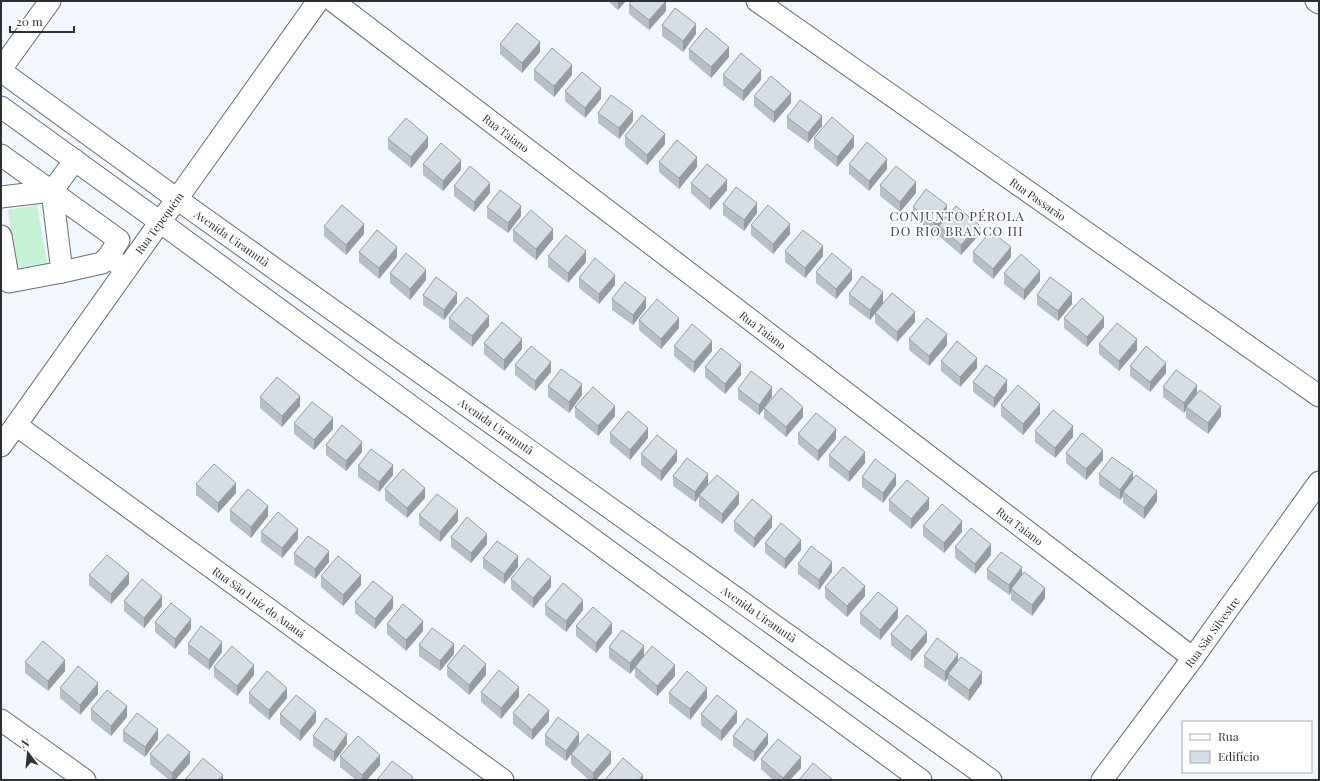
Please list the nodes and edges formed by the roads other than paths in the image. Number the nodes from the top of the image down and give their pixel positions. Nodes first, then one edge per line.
1 (50, 1) edge
2 (318, 1) edge
3 (333, 1) edge
4 (757, 1) edge
5 (1316, 1) edge
6 (1319, 3) edge
7 (1, 70) edge
8 (1, 107) edge
9 (1, 155) edge
10 (75, 160) junction
11 (52, 191) junction
12 (1, 197) edge
13 (177, 199) junction
14 (160, 222) junction
15 (1, 236) edge
16 (108, 257) junction
17 (126, 269) junction
18 (62, 272) junction
19 (1319, 396) edge
20 (16, 425) junction
21 (1, 446) edge
22 (1319, 482) edge
23 (1193, 658) junction
24 (1, 720) edge
25 (84, 780) edge
26 (503, 780) edge
27 (921, 780) edge
28 (991, 780) edge
29 (1102, 780) edge

1 - 7 street
2 - 13 street, Rua Tepequém
3 - 23 street, Rua Taiano
4 - 19 street, Rua Passarão
5 - 6 street
7 - 13 street, Avenida Uiramutã
8 - 10 street
9 - 11 street
10 - 11 street
10 - 14 street
11 - 12 street
11 - 16 street
11 - 18 street
13 - 14 street, Rua Tepequém
13 - 28 street, Avenida Uiramutã
14 - 17 street, Rua Tepequém
14 - 27 street
15 - 18 street
16 - 17 street
16 - 18 street
17 - 20 street, Rua Tepequém
20 - 21 street, Rua Tepequém
20 - 26 street, Rua São Luiz do Anauá
22 - 23 street, Rua São Silvestre
23 - 29 street, Rua São Silvestre
24 - 25 street

